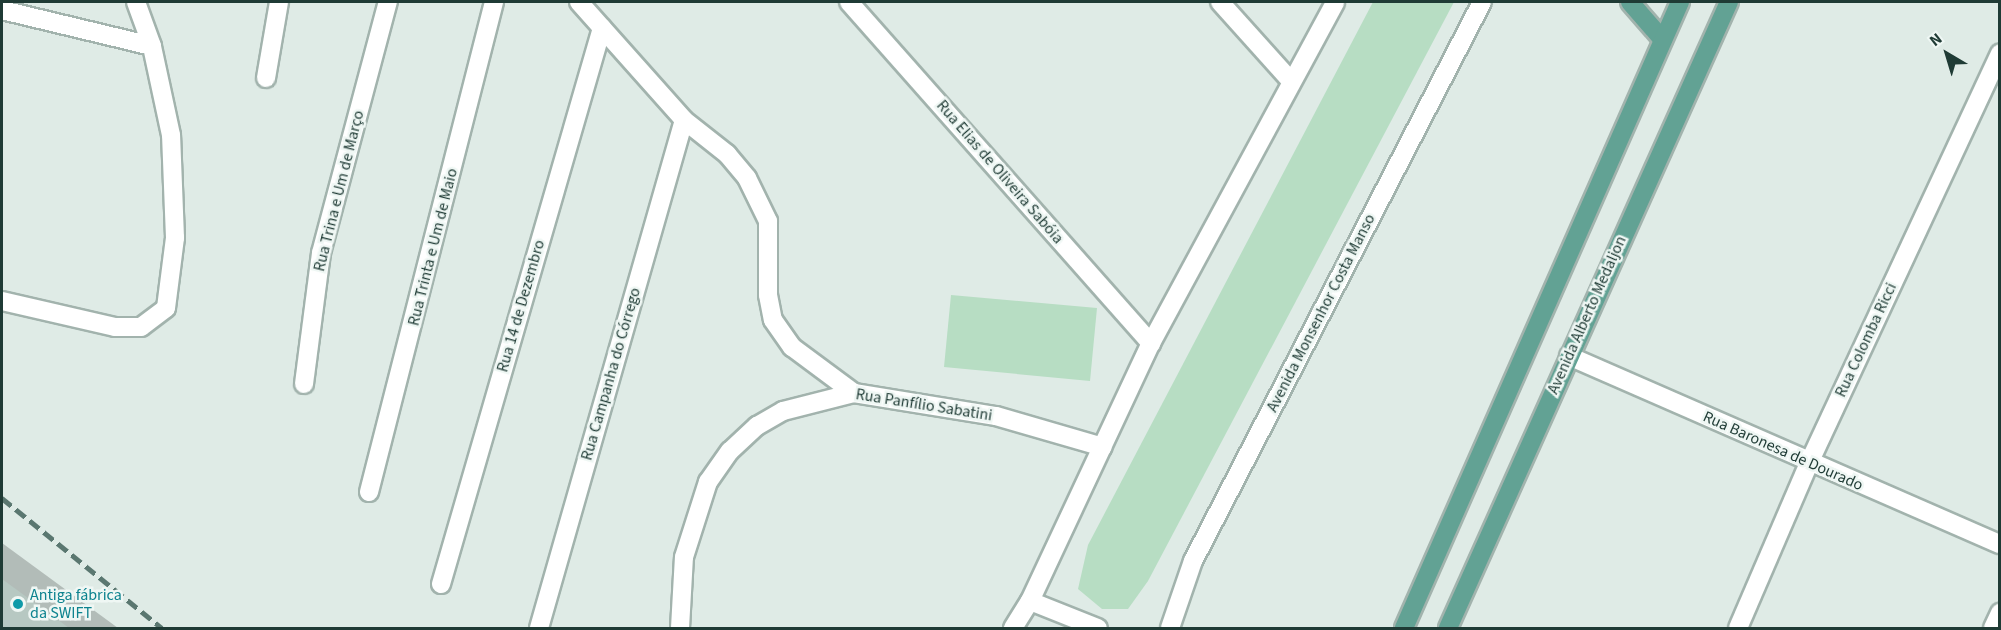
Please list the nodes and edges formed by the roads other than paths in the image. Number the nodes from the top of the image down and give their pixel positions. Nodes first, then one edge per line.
1 (136, 2) edge
2 (279, 2) edge
3 (388, 2) edge
4 (494, 2) edge
5 (579, 2) edge
6 (849, 2) edge
7 (1220, 2) edge
8 (1335, 2) edge
9 (1482, 2) edge
10 (1630, 2) edge
11 (1680, 2) edge
12 (1729, 2) edge
13 (2, 10) edge
14 (602, 28) junction
15 (1663, 40) junction
16 (152, 46) junction
17 (2000, 52) edge
18 (266, 78) dead end
19 (1290, 80) junction
20 (684, 120) junction
21 (2, 301) edge
22 (1151, 343) junction
23 (1569, 356) junction
24 (304, 384) dead end
25 (854, 393) junction
26 (1103, 447) junction
27 (1809, 463) junction
28 (369, 492) dead end
29 (2000, 544) edge
30 (441, 584) dead end
31 (1030, 601) junction
32 (2000, 613) edge
33 (539, 628) edge
34 (680, 628) edge
35 (1013, 628) edge
36 (1098, 628) edge
37 (1170, 628) edge
38 (1404, 628) edge
39 (1448, 628) edge
40 (1738, 628) edge
41 (1993, 628) edge

1 - 16 street
2 - 18 street
3 - 24 street, Rua Trina e Um de Março
4 - 28 street, Rua Trinta e Um de Maio
5 - 14 street
6 - 22 street, Rua Elias de Oliveira Sabóia
7 - 19 street
8 - 19 street
9 - 37 street, Avenida Monsenhor Costa Manso
10 - 15 main road
11 - 15 main road
12 - 23 main road, Avenida Alberto Medaljon
13 - 16 street
14 - 20 street
14 - 30 street, Rua 14 de Dezembro
15 - 38 main road
16 - 21 street
17 - 27 street, Rua Colomba Ricci
19 - 22 street
20 - 25 street
20 - 33 street, Rua Campanha do Córrego
22 - 26 street
23 - 27 street, Rua Baronesa de Dourado
23 - 39 main road, Avenida Alberto Medaljon
25 - 26 street, Rua Panfílio Sabatini
25 - 34 street, Rua Panfílio Sabatini
26 - 31 street
27 - 29 street, Rua Baronesa de Dourado
27 - 40 street, Rua Colomba Ricci
31 - 35 street
31 - 36 street
32 - 41 street

